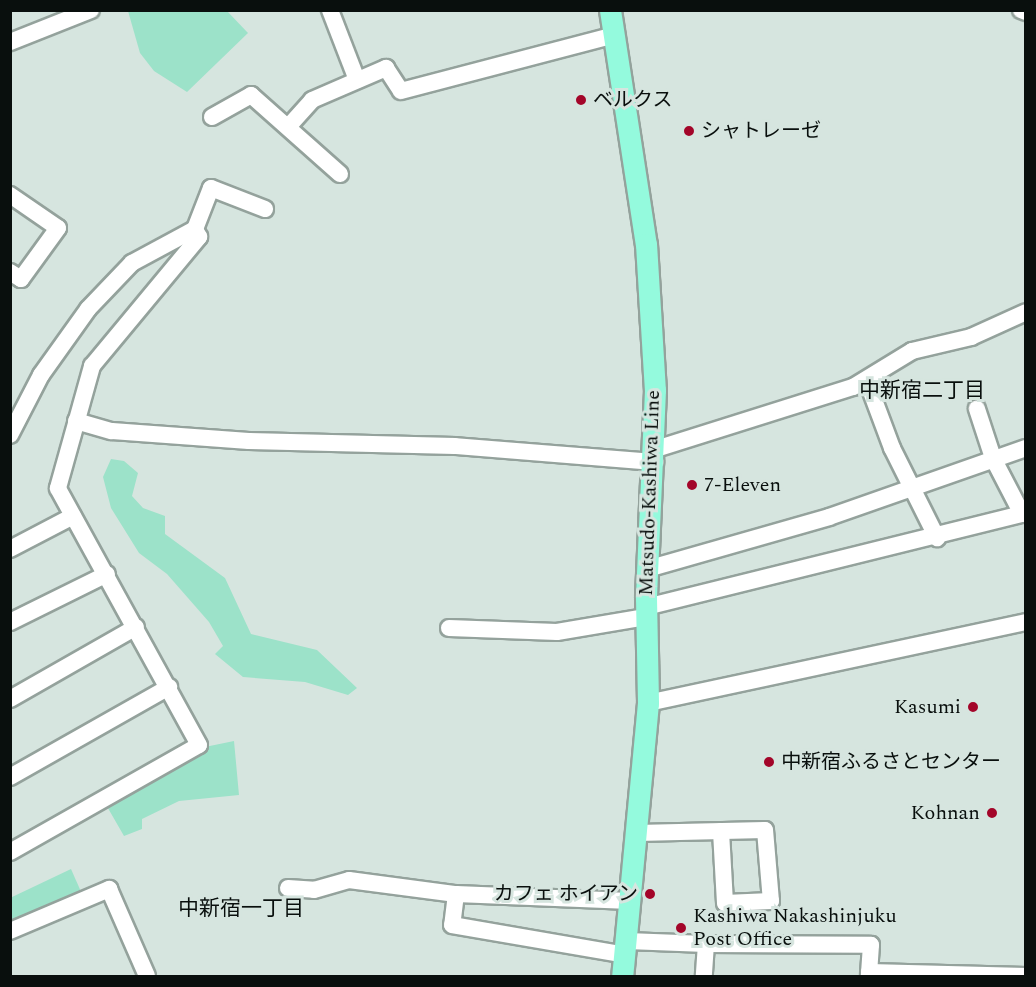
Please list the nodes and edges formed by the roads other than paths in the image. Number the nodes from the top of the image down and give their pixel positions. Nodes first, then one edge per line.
1 (92, 10) edge
2 (330, 10) edge
3 (610, 10) edge
4 (1021, 10) edge
5 (1026, 12) edge
6 (614, 34) junction
7 (11, 42) edge
8 (357, 80) junction
9 (212, 117) dead end
10 (288, 127) junction
11 (340, 174) dead end
12 (10, 195) edge
13 (266, 209) dead end
14 (195, 229) junction
15 (10, 272) edge
16 (1026, 312) edge
17 (867, 381) junction
18 (977, 409) dead end
19 (76, 421) junction
20 (10, 435) edge
21 (1026, 448) edge
22 (656, 455) junction
23 (993, 458) junction
24 (910, 486) junction
25 (73, 516) junction
26 (937, 538) junction
27 (10, 549) edge
28 (647, 569) junction
29 (107, 574) junction
30 (646, 612) junction
31 (10, 622) edge
32 (1026, 622) edge
33 (136, 627) junction
34 (449, 628) dead end
35 (169, 687) junction
36 (10, 699) edge
37 (648, 703) junction
38 (10, 777) edge
39 (721, 831) junction
40 (637, 833) junction
41 (10, 852) edge
42 (288, 888) dead end
43 (456, 894) junction
44 (630, 901) junction
45 (10, 931) edge
46 (706, 944) junction
47 (626, 948) junction
48 (869, 974) edge
49 (923, 975) edge
50 (147, 976) edge
51 (622, 976) edge
52 (704, 976) edge
53 (1026, 976) edge

1 - 7 street
2 - 8 street
3 - 6 main road, Matsudo-Kashiwa Line
4 - 5 street
6 - 8 street
6 - 22 main road, Matsudo-Kashiwa Line
8 - 10 street
9 - 10 street
10 - 11 street
12 - 15 street
13 - 14 street
14 - 19 street
14 - 20 street
16 - 17 street
17 - 22 street
17 - 24 street
18 - 23 street
19 - 22 street
19 - 25 street
21 - 23 street
22 - 28 main road, Matsudo-Kashiwa Line
23 - 24 street
23 - 26 street
24 - 26 street
24 - 28 street
25 - 27 street
25 - 29 street
26 - 30 street
28 - 30 main road, Matsudo-Kashiwa Line
29 - 31 street
29 - 33 street
30 - 34 street
30 - 37 main road, Matsudo-Kashiwa Line
32 - 37 street
33 - 35 street
33 - 36 street
35 - 38 street
35 - 41 street
37 - 40 main road, Matsudo-Kashiwa Line
39 - 39 street
39 - 40 street
40 - 44 main road, Matsudo-Kashiwa Line
42 - 43 street
43 - 44 street
43 - 47 street
44 - 47 main road, Matsudo-Kashiwa Line
45 - 50 street
46 - 47 street
46 - 48 street
46 - 52 street
47 - 51 main road, Matsudo-Kashiwa Line
48 - 49 street
49 - 53 street

